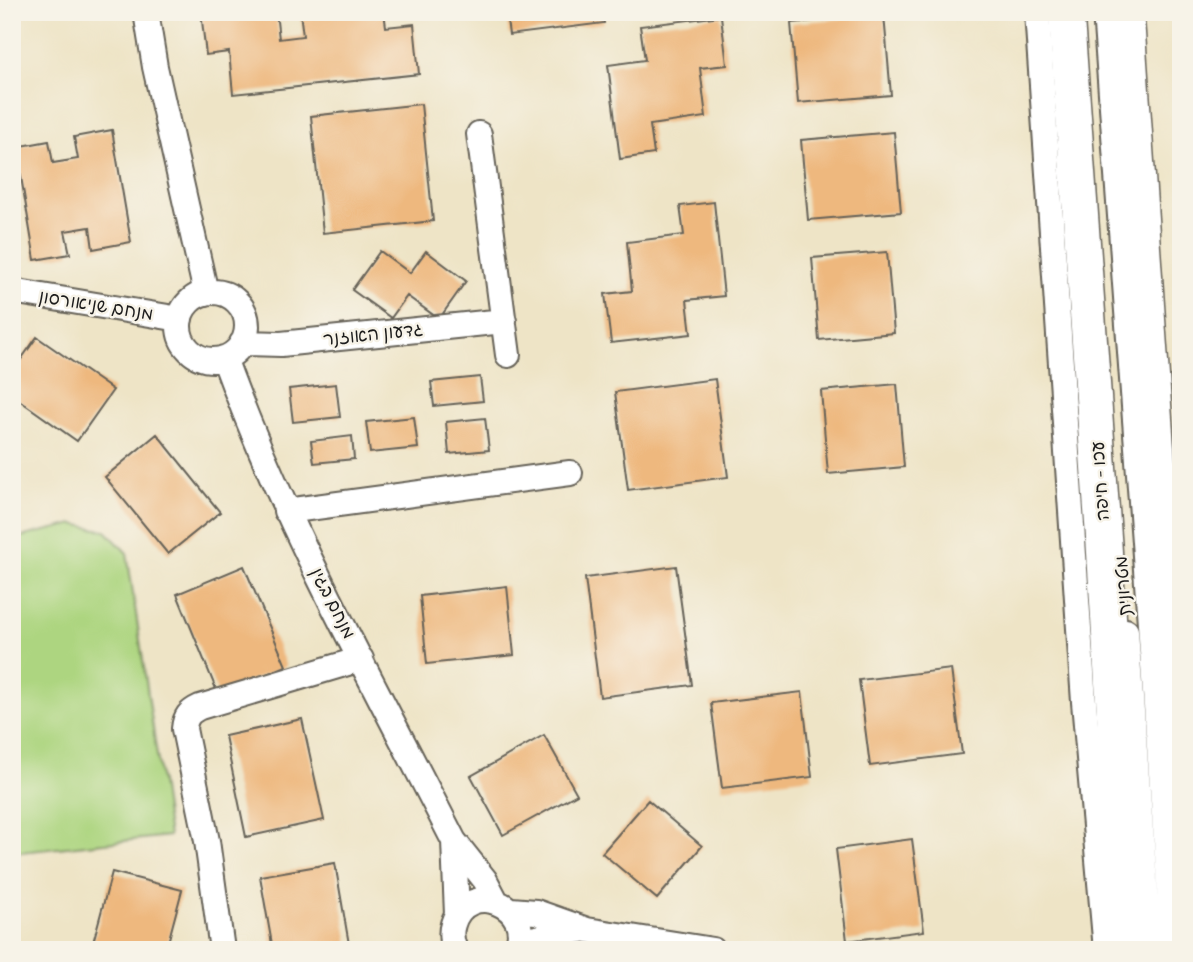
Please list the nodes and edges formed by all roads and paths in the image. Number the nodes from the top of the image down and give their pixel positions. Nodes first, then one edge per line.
1 (146, 12) edge
2 (1037, 12) edge
3 (1066, 12) edge
4 (1081, 12) edge
5 (1105, 12) edge
6 (1126, 12) edge
7 (480, 134) dead end
8 (12, 291) edge
9 (206, 293) junction
10 (180, 319) junction
11 (503, 321) junction
12 (233, 351) junction
13 (508, 355) dead end
14 (570, 473) dead end
15 (286, 511) junction
16 (361, 659) junction
17 (1181, 798) edge
18 (454, 841) junction
19 (503, 905) junction
20 (457, 915) junction
21 (587, 930) junction
22 (451, 947) edge
23 (518, 947) edge
24 (222, 950) edge
25 (713, 950) edge
26 (1106, 950) edge
27 (1129, 950) edge
28 (1150, 950) edge
29 (1174, 950) edge

1 - 9 street
2 - 26 street
3 - 27 highway, עכו - חיפה
4 - 28 street, מטרונית
5 - 29 street, מטרונית
6 - 17 highway
7 - 11 street
8 - 10 street, מנחם שניאורסון
9 - 10 street
9 - 12 street
10 - 12 street
11 - 12 street, גדעון האוזנר
11 - 13 street
12 - 15 street, מנחם בגין
14 - 15 street
15 - 16 street, מנחם בגין
16 - 18 street, מנחם בגין
16 - 24 street
18 - 19 street, מנחם בגין
18 - 20 street, מנחם בגין
19 - 20 street
19 - 21 street
19 - 23 street, מנחם בגין
20 - 22 street, מנחם בגין
21 - 23 street
21 - 25 street

